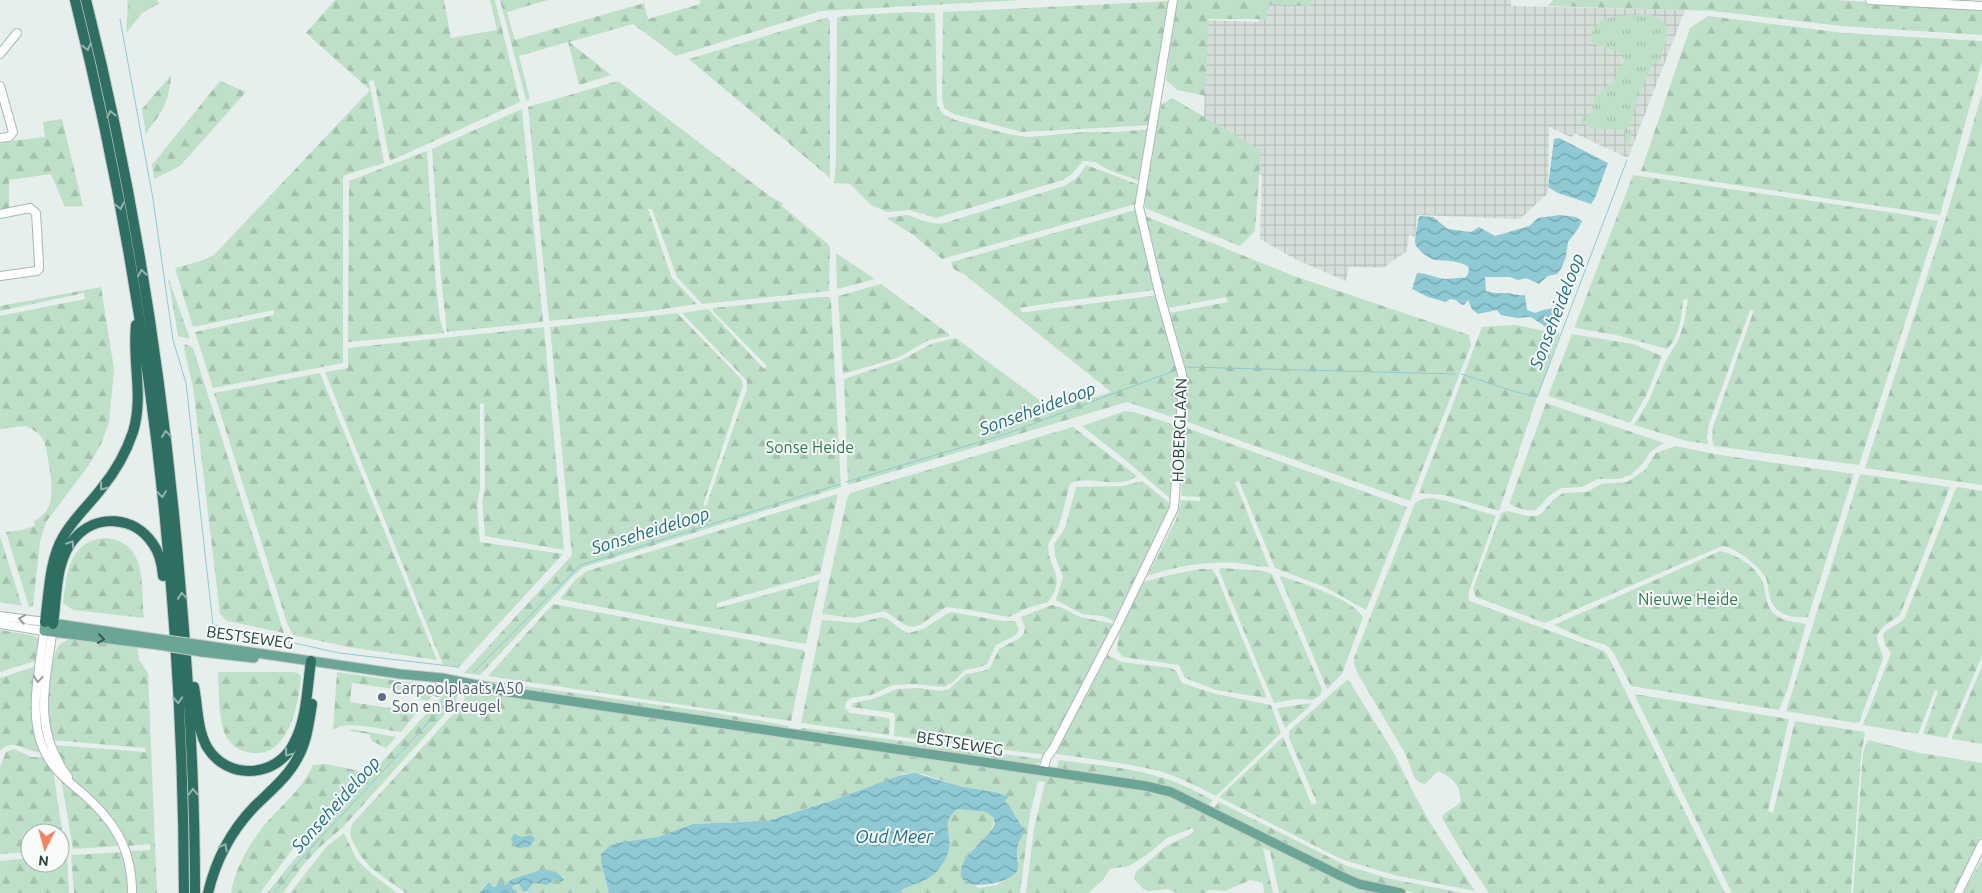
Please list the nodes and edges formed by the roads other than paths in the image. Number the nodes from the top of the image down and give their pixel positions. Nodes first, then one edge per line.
1 (75, 0) edge
2 (86, 0) edge
3 (1173, 0) edge
4 (1870, 0) edge
5 (1982, 6) edge
6 (17, 33) dead end
7 (0, 54) edge
8 (0, 86) edge
9 (0, 138) edge
10 (0, 214) edge
11 (0, 276) edge
12 (137, 307) junction
13 (0, 616) edge
14 (0, 624) edge
15 (49, 627) junction
16 (186, 644) junction
17 (176, 651) junction
18 (314, 664) junction
19 (441, 685) junction
20 (1043, 770) junction
21 (1982, 844) edge
22 (132, 893) edge
23 (184, 893) edge
24 (195, 893) edge
25 (208, 893) edge
26 (1401, 893) edge
27 (1958, 893) edge

1 -> 12 highway
16 -> 2 highway
3 - 20 street, HOBERGLAAN
4 - 5 street
6 - 7 street
8 - 9 street
10 - 11 street
12 -> 15 highway
12 -> 17 highway
15 -> 13 street, BESTSEWEG
14 - 15 street, BESTSEWEG
15 -> 17 highway
15 - 18 main road, BESTSEWEG, bridge
15 - 22 street
18 -> 16 highway
24 -> 16 highway
17 -> 23 highway
18 - 19 main road, BESTSEWEG
18 - 19 main road, BESTSEWEG
25 -> 18 highway
19 - 20 main road, BESTSEWEG
20 - 26 main road, BESTSEWEG
21 - 27 street

